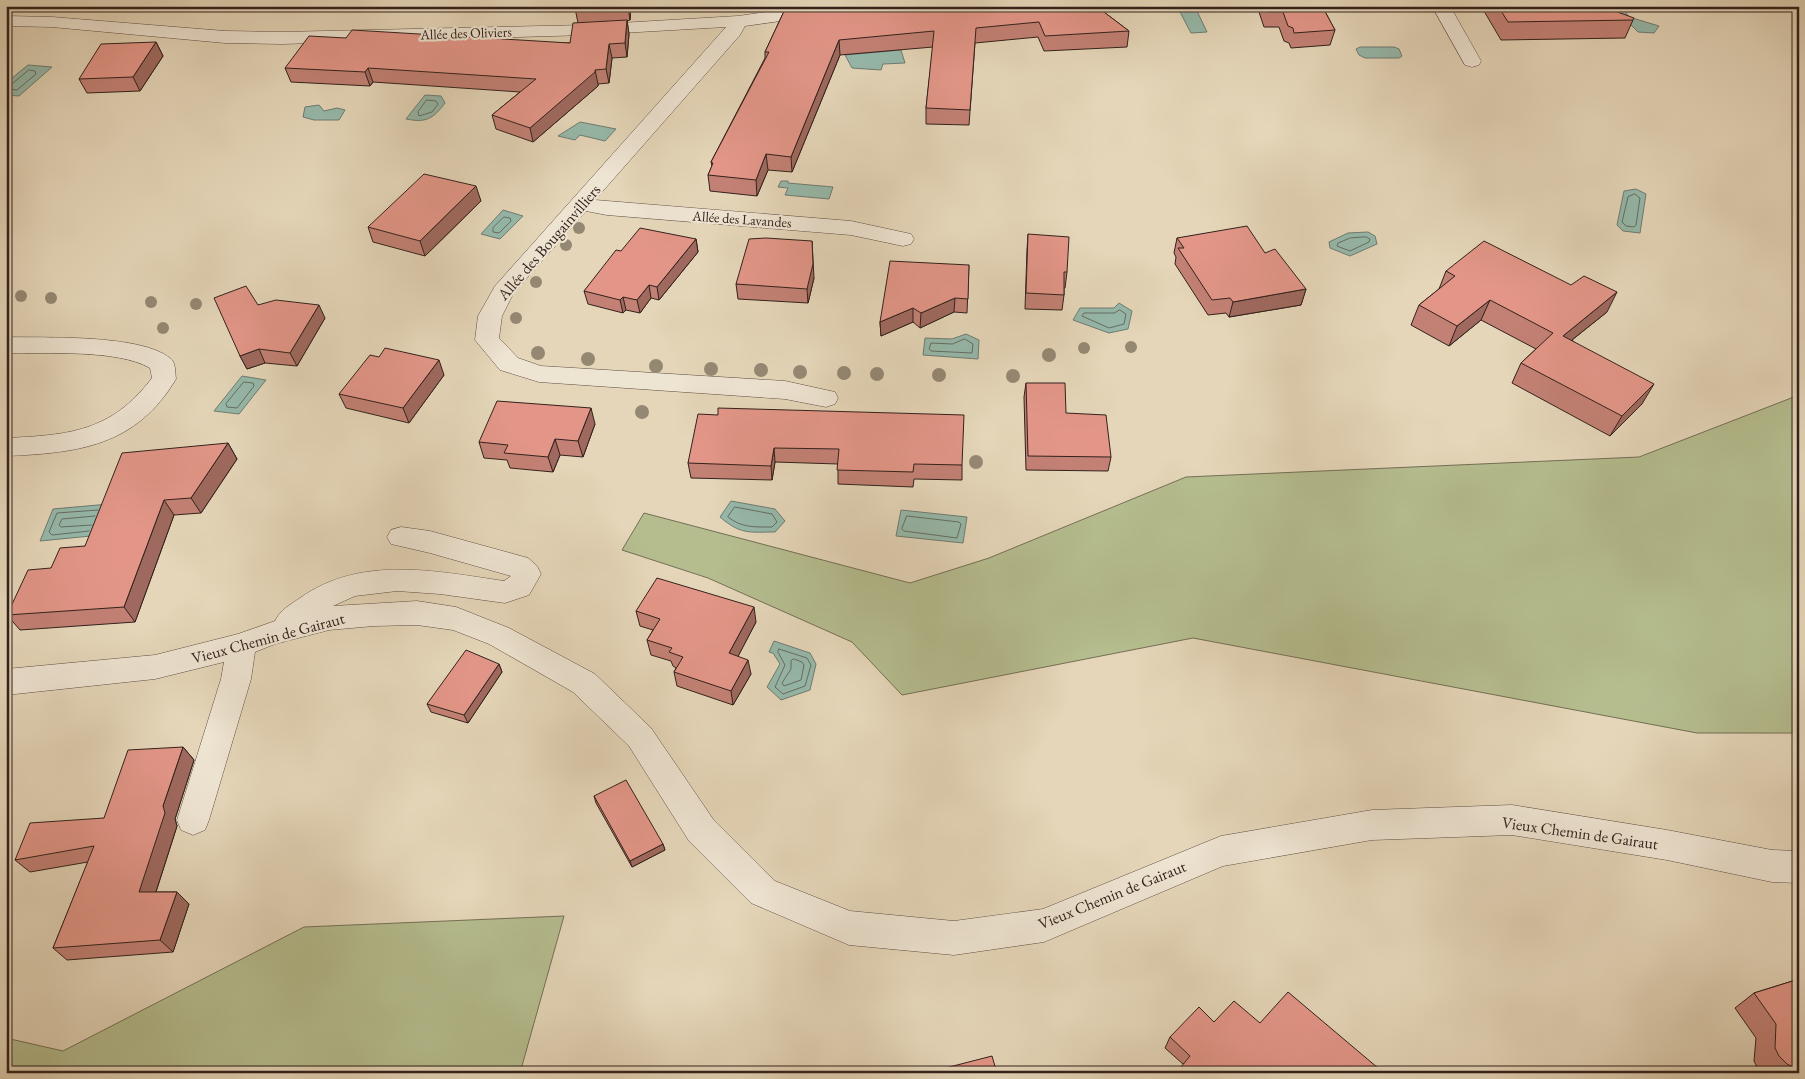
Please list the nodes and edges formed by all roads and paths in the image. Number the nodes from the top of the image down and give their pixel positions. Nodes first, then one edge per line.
1 (62, 6) edge
2 (835, 6) edge
3 (1441, 6) edge
4 (738, 20) junction
5 (6, 21) edge
6 (52, 22) junction
7 (1472, 61) dead end
8 (581, 204) junction
9 (902, 239) dead end
10 (6, 345) edge
11 (826, 398) dead end
12 (6, 447) edge
13 (400, 537) dead end
14 (256, 640) junction
15 (6, 682) edge
16 (193, 820) dead end
17 (1799, 867) edge

1 - 6 street
2 - 4 street, Allée des Oliviers
3 - 7 street
4 - 6 street, Allée des Oliviers
4 - 8 street, Allée des Bougainvilliers
5 - 6 street, Allée des Oliviers
8 - 9 street, Allée des Lavandes
8 - 11 street, Allée des Bougainvilliers
10 - 12 street
13 - 14 street
14 - 15 street, Vieux Chemin de Gairaut
14 - 16 street
14 - 17 street, Vieux Chemin de Gairaut

